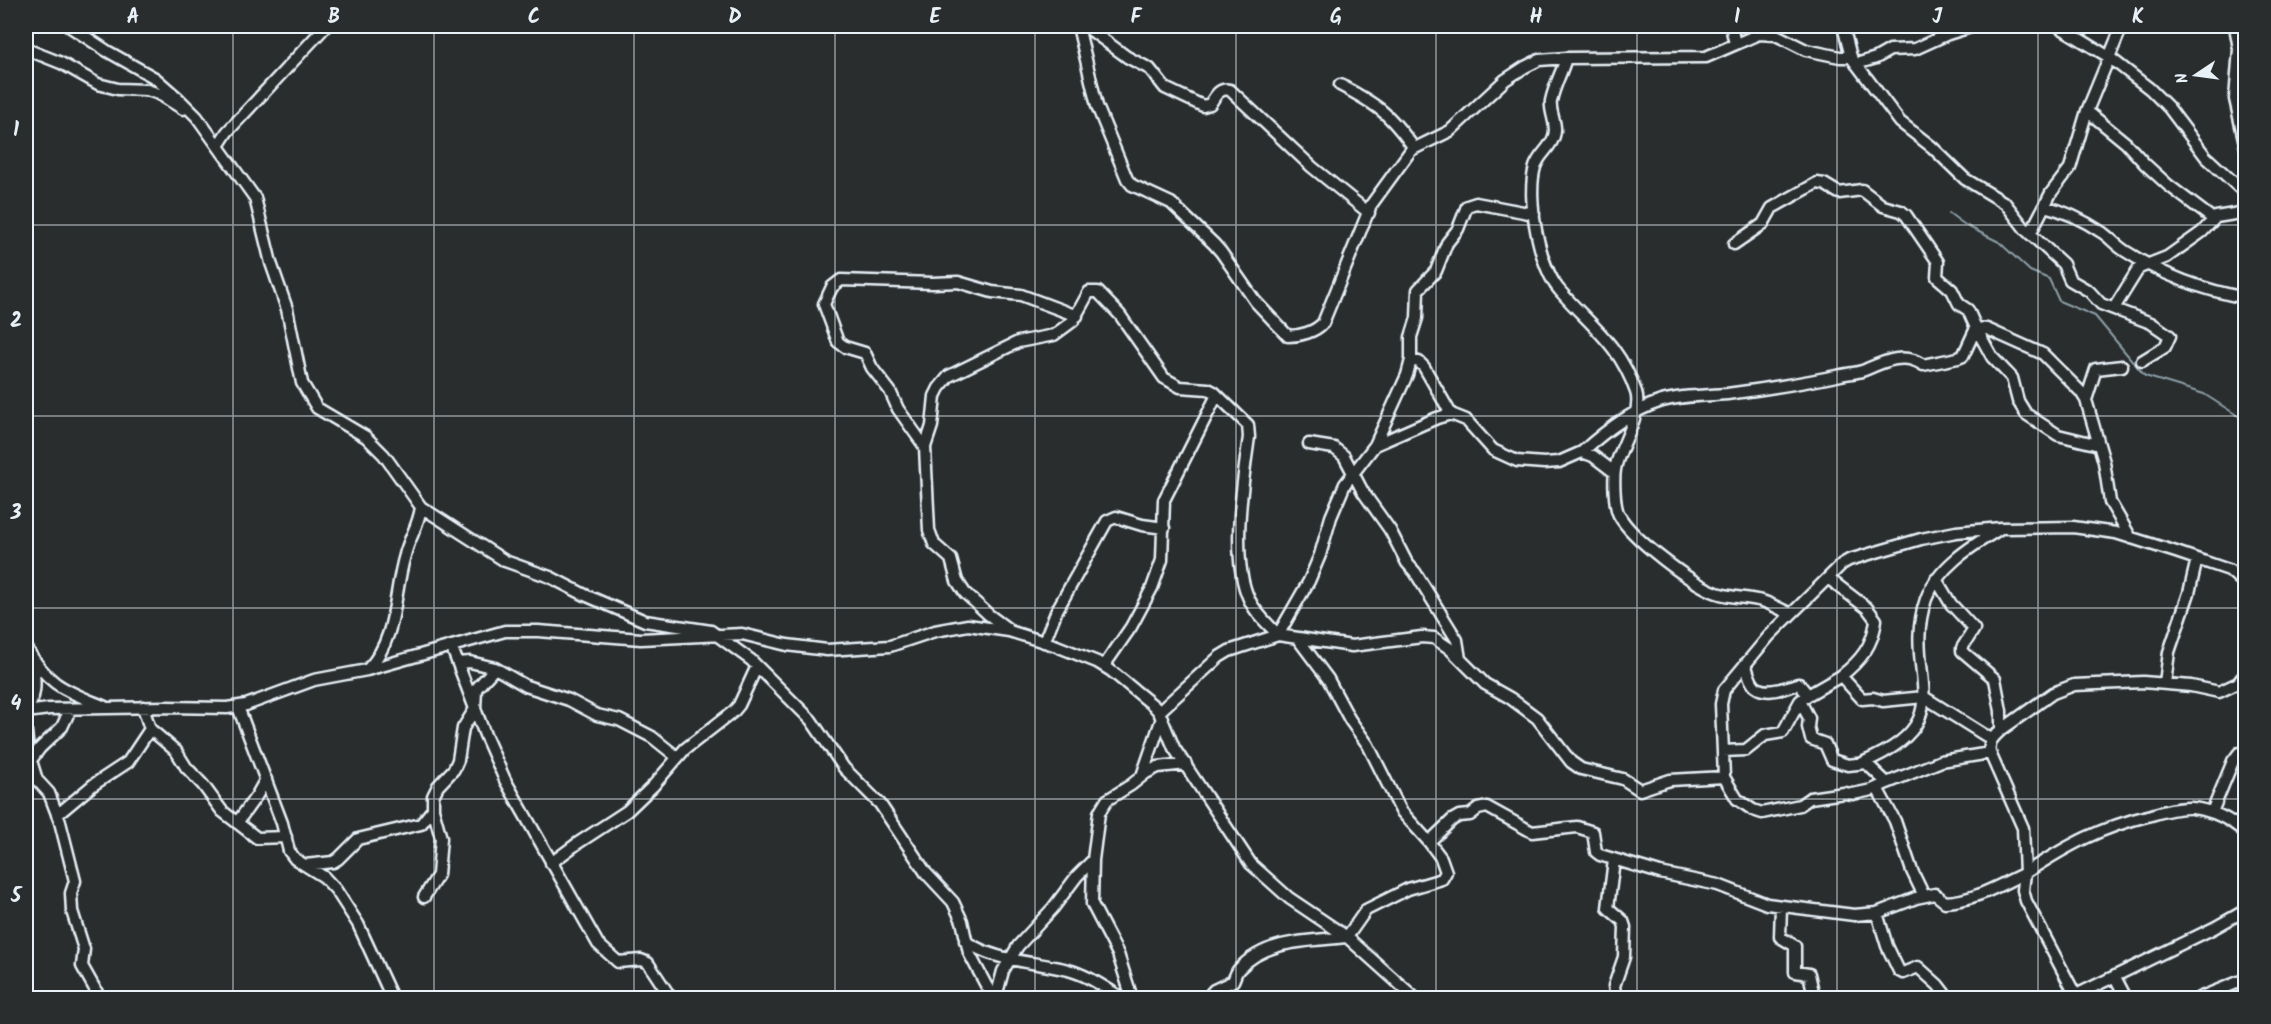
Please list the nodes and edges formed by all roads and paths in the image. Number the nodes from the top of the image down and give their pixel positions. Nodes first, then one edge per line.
1 (69, 26) edge
2 (326, 26) edge
3 (1078, 26) edge
4 (1085, 26) edge
5 (1731, 26) edge
6 (1843, 26) edge
7 (1974, 26) edge
8 (2059, 26) edge
9 (2122, 26) edge
10 (2235, 26) edge
11 (1957, 28) edge
12 (1735, 44) junction
13 (26, 49) edge
14 (2109, 57) junction
15 (1566, 58) junction
16 (1853, 60) junction
17 (1340, 84) dead end
18 (2087, 111) junction
19 (197, 117) junction
20 (218, 146) junction
21 (1414, 148) junction
22 (2246, 148) edge
23 (2246, 194) edge
24 (2044, 206) junction
25 (2246, 212) edge
26 (1369, 213) junction
27 (1534, 214) junction
28 (2213, 219) junction
29 (2030, 234) junction
30 (1734, 244) dead end
31 (2148, 264) junction
32 (2246, 298) edge
33 (2115, 308) junction
34 (1077, 316) junction
35 (1976, 328) junction
36 (1412, 360) junction
37 (2142, 361) dead end
38 (2122, 366) dead end
39 (1217, 395) junction
40 (2086, 400) junction
41 (1451, 414) junction
42 (1635, 414) junction
43 (1309, 444) dead end
44 (1375, 445) junction
45 (2099, 445) junction
46 (925, 447) junction
47 (1582, 452) junction
48 (1354, 472) junction
49 (1614, 472) junction
50 (421, 507) junction
51 (1164, 528) junction
52 (2001, 528) junction
53 (2131, 538) junction
54 (2197, 559) junction
55 (1828, 578) junction
56 (1936, 579) junction
57 (2246, 585) edge
58 (1791, 614) junction
59 (1013, 632) junction
60 (716, 634) junction
61 (1278, 635) junction
62 (1298, 639) junction
63 (1044, 642) junction
64 (26, 647) edge
65 (452, 648) junction
66 (32, 659) junction
67 (1460, 660) junction
68 (459, 663) junction
69 (1745, 664) junction
70 (757, 666) junction
71 (1104, 666) junction
72 (495, 668) junction
73 (367, 670) junction
74 (2246, 673) edge
75 (1841, 676) junction
76 (2165, 683) junction
77 (1804, 698) junction
78 (1924, 698) junction
79 (238, 706) junction
80 (143, 707) junction
81 (108, 708) junction
82 (475, 709) junction
83 (70, 710) junction
84 (26, 712) edge
85 (1161, 715) junction
86 (150, 729) junction
87 (2001, 730) junction
88 (26, 731) edge
89 (1991, 739) junction
90 (1723, 751) junction
91 (1990, 753) junction
92 (2246, 754) edge
93 (677, 757) junction
94 (31, 760) junction
95 (1864, 762) junction
96 (1186, 764) junction
97 (1142, 776) junction
98 (1724, 777) junction
99 (266, 779) junction
100 (1887, 783) junction
101 (1877, 788) junction
102 (433, 809) junction
103 (2212, 812) junction
104 (57, 815) junction
105 (237, 823) junction
106 (2246, 833) edge
107 (286, 837) junction
108 (1429, 842) junction
109 (1093, 860) junction
110 (1614, 860) junction
111 (551, 863) junction
112 (302, 865) junction
113 (2025, 873) junction
114 (1924, 896) junction
115 (424, 897) dead end
116 (1781, 907) junction
117 (2246, 910) edge
118 (1877, 913) junction
119 (1347, 937) junction
120 (965, 941) junction
121 (1010, 959) junction
122 (2115, 977) junction
123 (2246, 979) edge
124 (2072, 997) edge
125 (996, 998) edge
126 (100, 999) edge
127 (392, 999) edge
128 (671, 999) edge
129 (1122, 999) edge
130 (1132, 999) edge
131 (1207, 999) edge
132 (1415, 999) edge
133 (1616, 999) edge
134 (1819, 999) edge
135 (1948, 999) edge
136 (2126, 999) edge
137 (2199, 999) edge

1 - 19 street
2 - 20 street
3 - 26 street
4 - 26 street
5 - 12 street
6 - 16 street
7 - 11 street
8 - 14 street
9 - 14 street
10 - 22 street
11 - 16 street
12 - 15 street
12 - 16 street
13 - 19 street
14 - 18 street
14 - 23 street
15 - 21 street
15 - 27 street
16 - 29 street
17 - 21 street
18 - 24 street
18 - 28 street
19 - 20 street
20 - 50 street
21 - 26 street
24 - 29 street
24 - 31 street
25 - 28 street
27 - 36 street
27 - 42 street
28 - 31 street
29 - 33 street
30 - 35 street
31 - 32 street
31 - 33 street
33 - 37 street
34 - 39 street
34 - 46 street
34 - 46 street
35 - 40 street
35 - 42 street
35 - 45 street
36 - 41 street
36 - 44 street
38 - 40 street
39 - 51 street
39 - 61 street
40 - 45 street
41 - 44 street
41 - 47 street
42 - 47 street
42 - 49 street
43 - 48 street
44 - 48 street
45 - 53 street
46 - 59 street
47 - 49 street
48 - 61 street
48 - 67 street
49 - 58 street
50 - 60 street
50 - 73 street
51 - 63 street
51 - 71 street
52 - 53 street
52 - 55 street
52 - 56 street
53 - 54 street
54 - 57 street
54 - 76 street
55 - 58 street
55 - 75 street
56 - 78 street
56 - 87 street
58 - 69 street
59 - 60 street
59 - 63 street
60 - 65 street
60 - 70 street
61 - 62 street
61 - 85 street
62 - 67 street
62 - 108 street
63 - 71 street
64 - 66 street
65 - 68 street
65 - 73 street
66 - 81 street
66 - 84 street
67 - 98 street
68 - 72 street
68 - 82 street
69 - 77 street
69 - 90 street
70 - 93 street
70 - 120 street
71 - 85 street
72 - 82 street
72 - 93 street
73 - 79 street
74 - 76 street
75 - 77 street
75 - 78 street
76 - 87 street
77 - 90 street
77 - 95 street
78 - 89 street
78 - 95 street
79 - 80 street
79 - 99 street
80 - 81 street
80 - 86 street
81 - 83 street
82 - 102 street
82 - 111 street
83 - 84 street
83 - 94 street
85 - 96 street
85 - 97 street
86 - 104 street
86 - 105 street
87 - 89 street
88 - 94 street
89 - 91 street
90 - 98 street
91 - 100 street
91 - 113 street
92 - 103 street
93 - 111 street
94 - 104 street
95 - 100 street
96 - 97 street
96 - 119 street
97 - 109 street
98 - 101 street
99 - 105 street
99 - 107 street
100 - 101 street
101 - 114 street
102 - 112 street
102 - 115 street
103 - 106 street
103 - 113 street
104 - 126 street
105 - 107 street
107 - 112 street
108 - 110 street
108 - 119 street
109 - 121 street
109 - 130 street
110 - 116 street
110 - 133 street
111 - 128 street
112 - 127 street
113 - 114 street
113 - 124 street
114 - 118 street
116 - 118 street
116 - 134 street
117 - 122 street
118 - 135 street
119 - 131 street
119 - 132 street
120 - 121 street
120 - 125 street
121 - 125 street
121 - 129 street
122 - 124 street
122 - 136 street
123 - 137 street

